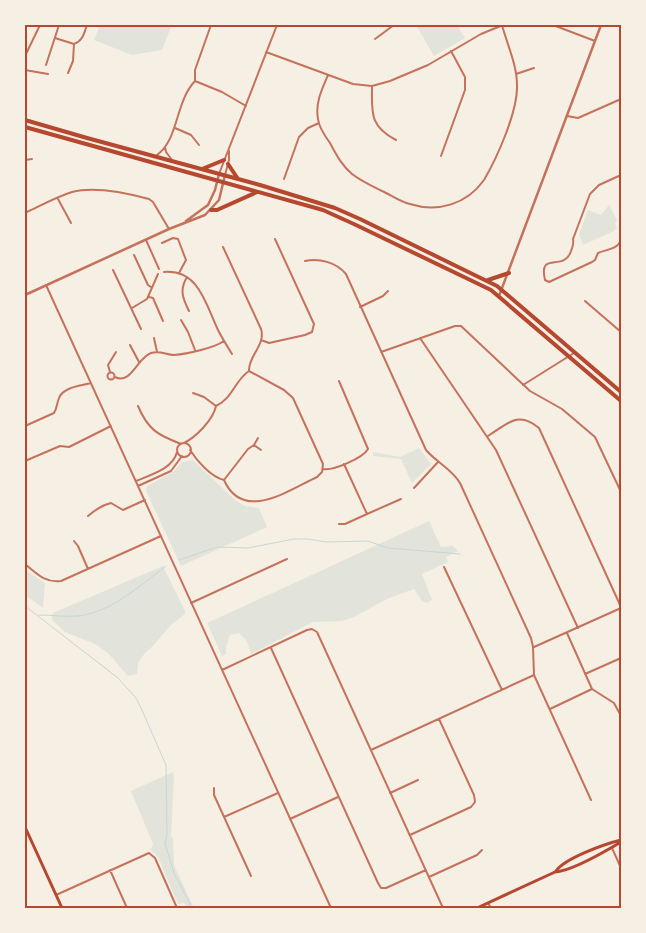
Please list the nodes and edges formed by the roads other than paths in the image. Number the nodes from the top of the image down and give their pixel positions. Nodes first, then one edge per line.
1 (40, 25) edge
2 (59, 25) edge
3 (87, 25) edge
4 (211, 25) edge
5 (276, 25) edge
6 (394, 25) edge
7 (502, 25) edge
8 (553, 25) edge
9 (601, 25) edge
10 (55, 38) junction
11 (374, 39) dead end
12 (595, 41) junction
13 (74, 44) junction
14 (266, 52) junction
15 (451, 52) junction
16 (25, 56) edge
17 (46, 65) dead end
18 (534, 68) dead end
19 (25, 70) edge
20 (68, 73) dead end
21 (48, 74) dead end
22 (516, 74) junction
23 (328, 75) junction
24 (195, 81) junction
25 (372, 86) junction
26 (621, 99) edge
27 (246, 106) junction
28 (567, 116) junction
29 (25, 120) edge
30 (319, 123) junction
31 (25, 127) edge
32 (175, 128) junction
33 (396, 140) dead end
34 (199, 145) dead end
35 (165, 148) junction
36 (229, 151) junction
37 (441, 156) dead end
38 (155, 157) junction
39 (32, 159) dead end
40 (25, 160) edge
41 (172, 160) junction
42 (224, 160) junction
43 (228, 164) junction
44 (202, 169) junction
45 (219, 174) junction
46 (225, 175) junction
47 (621, 175) edge
48 (238, 179) junction
49 (284, 179) dead end
50 (218, 180) junction
51 (224, 182) junction
52 (257, 192) junction
53 (58, 198) junction
54 (211, 210) junction
55 (25, 213) edge
56 (185, 222) junction
57 (71, 223) dead end
58 (168, 229) junction
59 (275, 239) dead end
60 (146, 240) junction
61 (621, 240) edge
62 (162, 243) dead end
63 (223, 247) dead end
64 (134, 255) dead end
65 (305, 261) dead end
66 (159, 269) dead end
67 (113, 270) dead end
68 (164, 272) dead end
69 (179, 273) junction
70 (509, 273) junction
71 (158, 274) dead end
72 (187, 278) junction
73 (488, 280) junction
74 (46, 285) junction
75 (152, 287) junction
76 (502, 289) junction
77 (388, 290) dead end
78 (25, 295) edge
79 (499, 296) junction
80 (149, 297) junction
81 (585, 301) dead end
82 (360, 306) junction
83 (131, 308) junction
84 (189, 311) dead end
85 (181, 320) dead end
86 (164, 321) dead end
87 (141, 329) dead end
88 (621, 332) edge
89 (154, 338) dead end
90 (420, 338) junction
91 (261, 340) junction
92 (224, 341) junction
93 (130, 345) dead end
94 (195, 350) junction
95 (116, 352) dead end
96 (157, 352) junction
97 (381, 352) junction
98 (576, 352) junction
99 (232, 354) dead end
100 (569, 356) junction
101 (139, 362) junction
102 (249, 371) junction
103 (110, 372) junction
104 (114, 377) junction
105 (339, 381) dead end
106 (91, 384) junction
107 (523, 385) junction
108 (192, 392) dead end
109 (621, 392) edge
110 (621, 402) edge
111 (138, 406) dead end
112 (216, 406) junction
113 (25, 426) edge
114 (111, 426) junction
115 (487, 436) junction
116 (258, 438) dead end
117 (192, 439) junction
118 (173, 441) junction
119 (183, 443) junction
120 (254, 446) junction
121 (177, 448) junction
122 (190, 448) junction
123 (261, 450) dead end
124 (178, 452) junction
125 (182, 456) junction
126 (187, 456) junction
127 (195, 458) junction
128 (25, 461) edge
129 (438, 462) junction
130 (344, 464) junction
131 (323, 469) junction
132 (224, 480) junction
133 (136, 481) junction
134 (138, 486) junction
135 (414, 488) dead end
136 (621, 492) edge
137 (402, 499) dead end
138 (145, 500) junction
139 (367, 514) junction
140 (88, 516) dead end
141 (339, 524) dead end
142 (161, 536) junction
143 (74, 541) dead end
144 (287, 559) dead end
145 (25, 564) edge
146 (444, 567) dead end
147 (88, 569) junction
148 (191, 603) junction
149 (621, 608) edge
150 (578, 628) junction
151 (567, 633) junction
152 (271, 647) junction
153 (534, 647) junction
154 (621, 658) edge
155 (222, 670) junction
156 (585, 674) junction
157 (534, 675) junction
158 (592, 689) junction
159 (502, 690) junction
160 (621, 703) edge
161 (616, 705) junction
162 (550, 709) junction
163 (621, 716) edge
164 (439, 719) junction
165 (371, 750) junction
166 (418, 780) dead end
167 (214, 788) dead end
168 (278, 793) junction
169 (390, 793) junction
170 (339, 797) junction
171 (591, 800) dead end
172 (224, 817) junction
173 (290, 820) junction
174 (25, 827) edge
175 (410, 835) junction
176 (621, 841) edge
177 (612, 848) junction
178 (482, 850) dead end
179 (621, 868) edge
180 (110, 870) junction
181 (426, 870) junction
182 (555, 872) junction
183 (251, 876) dead end
184 (429, 878) junction
185 (56, 895) junction
186 (488, 903) junction
187 (62, 908) edge
188 (127, 908) edge
189 (177, 908) edge
190 (331, 908) edge
191 (443, 908) edge
192 (477, 908) edge
193 (491, 908) edge

1 - 16 street
2 - 10 street
3 - 13 street
4 - 24 street
5 - 14 street
6 - 11 street
7 - 15 street
7 - 22 street
8 - 12 street
9 - 12 street
10 - 13 street
10 - 17 street
12 - 28 street
13 - 20 street
14 - 23 street
14 - 27 street
15 - 25 street
15 - 37 street
18 - 22 street
19 - 21 street
22 - 30 street
23 - 25 street
23 - 30 street
24 - 27 street
24 - 32 street
25 - 33 street
26 - 28 street
27 - 36 street
28 - 70 street
29 - 38 highway
30 - 49 street
31 - 50 highway
32 - 34 street
32 - 35 street
35 - 38 street
35 - 41 street
36 - 42 street
36 - 43 street
38 - 41 highway
39 - 40 street
41 - 44 highway
42 - 44 highway
42 - 45 street
43 - 46 street
43 - 48 highway
44 - 45 highway
45 - 46 highway
45 - 50 street
46 - 48 highway
46 - 51 street
47 - 61 street
48 - 73 highway
50 - 51 highway
50 - 56 street
51 - 52 highway
51 - 54 street
52 - 54 highway
52 - 79 highway
53 - 55 street
53 - 57 street
53 - 58 street
54 - 56 street
56 - 58 street
58 - 60 street
59 - 91 street
60 - 66 street
60 - 74 street
62 - 69 street
63 - 91 street
64 - 75 street
65 - 82 street
67 - 83 street
68 - 69 street
69 - 72 street
70 - 73 highway
70 - 76 street
71 - 75 street
72 - 84 street
72 - 92 street
73 - 76 highway
74 - 78 street
74 - 106 street
75 - 80 street
76 - 79 street
76 - 98 highway
77 - 82 street
79 - 100 highway
80 - 83 street
80 - 86 street
81 - 88 street
82 - 97 street
83 - 87 street
85 - 94 street
89 - 96 street
90 - 97 street
90 - 107 street
90 - 115 street
91 - 102 street
92 - 94 street
92 - 99 street
93 - 101 street
94 - 96 street
95 - 103 street
96 - 101 street
97 - 129 street
98 - 100 street
98 - 109 highway
100 - 107 street
100 - 110 highway
101 - 104 street
102 - 112 street
102 - 131 street
103 - 104 street
103 - 104 street
105 - 130 street
106 - 113 street
106 - 114 street
107 - 136 street
108 - 112 street
111 - 118 street
112 - 117 street
114 - 128 street
114 - 133 street
115 - 149 street
115 - 150 street
116 - 120 street
117 - 119 street
117 - 122 street
118 - 119 street
118 - 121 street
119 - 121 street
119 - 122 street
120 - 123 street
120 - 132 street
121 - 124 street
122 - 126 street
122 - 127 street
124 - 125 street
124 - 133 street
125 - 126 street
125 - 134 street
126 - 127 street
127 - 132 street
129 - 135 street
129 - 153 street
130 - 131 street
130 - 139 street
131 - 132 street
133 - 134 street
134 - 138 street
137 - 139 street
138 - 140 street
138 - 142 street
139 - 141 street
142 - 147 street
142 - 148 street
143 - 147 street
144 - 148 street
145 - 147 street
146 - 159 street
148 - 155 street
149 - 150 street
150 - 151 street
151 - 153 street
151 - 156 street
152 - 155 street
152 - 165 street
152 - 170 street
153 - 157 street
154 - 156 street
155 - 168 street
156 - 158 street
157 - 159 street
157 - 162 street
158 - 161 street
158 - 162 street
159 - 164 street
160 - 161 street
161 - 163 street
162 - 171 street
164 - 165 street
164 - 175 street
165 - 169 street
166 - 169 street
167 - 172 street
168 - 172 street
168 - 173 street
169 - 175 street
170 - 173 street
170 - 181 street
172 - 183 street
173 - 190 street
174 - 185 main road
175 - 181 street
176 - 177 main road
176 - 182 main road
177 - 179 street
177 - 182 main road
178 - 184 street
180 - 185 street
180 - 188 street
180 - 189 street
181 - 184 street
182 - 186 main road
184 - 191 street
185 - 187 main road
186 - 192 main road
186 - 193 street

